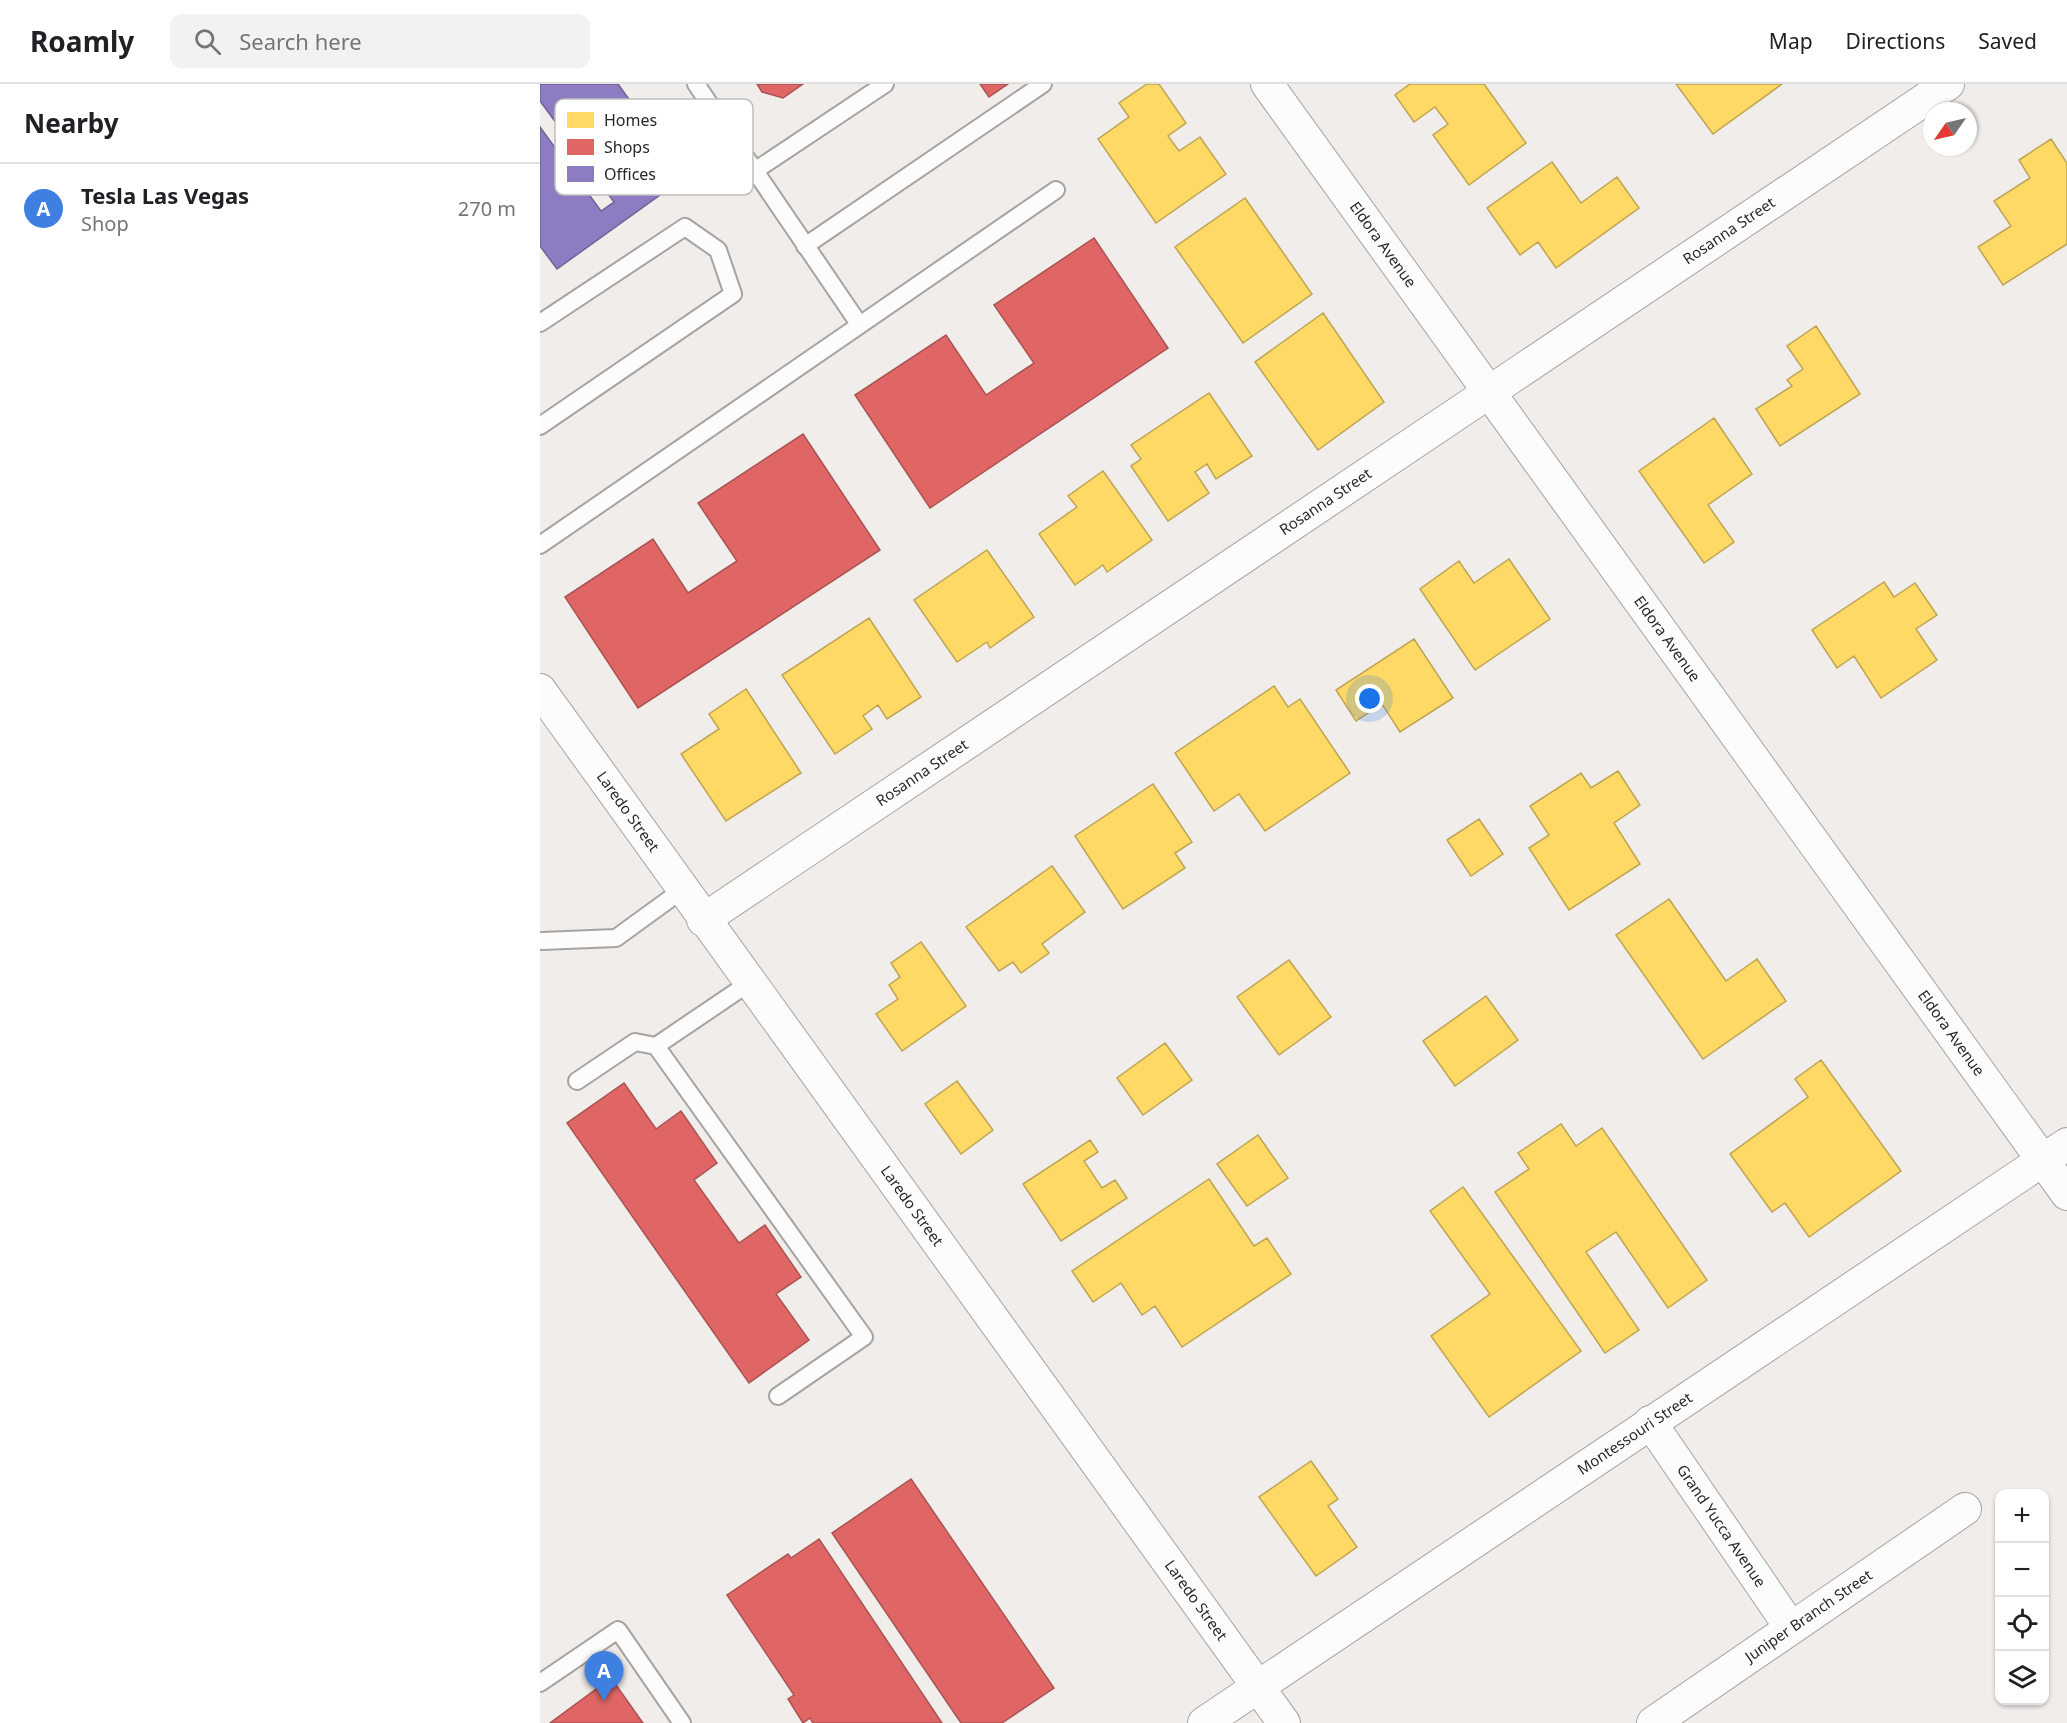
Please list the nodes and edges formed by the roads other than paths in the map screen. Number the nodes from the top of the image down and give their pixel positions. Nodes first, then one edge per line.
1 (696, 84) edge
2 (885, 84) edge
3 (1043, 84) edge
4 (1267, 84) edge
5 (1948, 84) edge
6 (706, 99) edge
7 (753, 166) edge
8 (756, 170) junction
9 (1056, 190) dead end
10 (805, 246) junction
11 (540, 323) edge
12 (859, 324) junction
13 (1489, 392) junction
14 (540, 426) edge
15 (540, 546) edge
16 (540, 690) edge
17 (682, 890) junction
18 (703, 920) junction
19 (542, 942) dead end
20 (749, 983) junction
21 (656, 1046) junction
22 (577, 1081) dead end
23 (2055, 1152) edge
24 (2067, 1194) edge
25 (778, 1396) dead end
26 (1650, 1422) junction
27 (1965, 1509) dead end
28 (1791, 1628) junction
29 (540, 1683) edge
30 (1257, 1686) junction
31 (682, 1723) edge
32 (1204, 1723) edge
33 (1284, 1723) edge
34 (1653, 1723) edge

1 - 6 lane
2 - 8 lane
3 - 10 lane
4 - 13 street, Eldora Avenue
5 - 13 street, Rosanna Street
7 - 8 lane
8 - 10 lane
9 - 12 lane
10 - 12 lane
11 - 14 lane
12 - 15 lane
13 - 18 street, Rosanna Street
13 - 23 street, Eldora Avenue
16 - 17 street, Laredo Street
17 - 18 street, Laredo Street
17 - 19 lane
18 - 20 street, Laredo Street
20 - 21 lane
20 - 30 street, Laredo Street
21 - 22 lane
21 - 25 lane
23 - 24 street, Eldora Avenue
23 - 26 street, Montessouri Street
26 - 28 street, Grand Yucca Avenue
26 - 30 street, Montessouri Street
27 - 28 street, Juniper Branch Street
28 - 34 street, Juniper Branch Street
29 - 31 lane
30 - 32 street, Montessouri Street
30 - 33 street, Laredo Street

